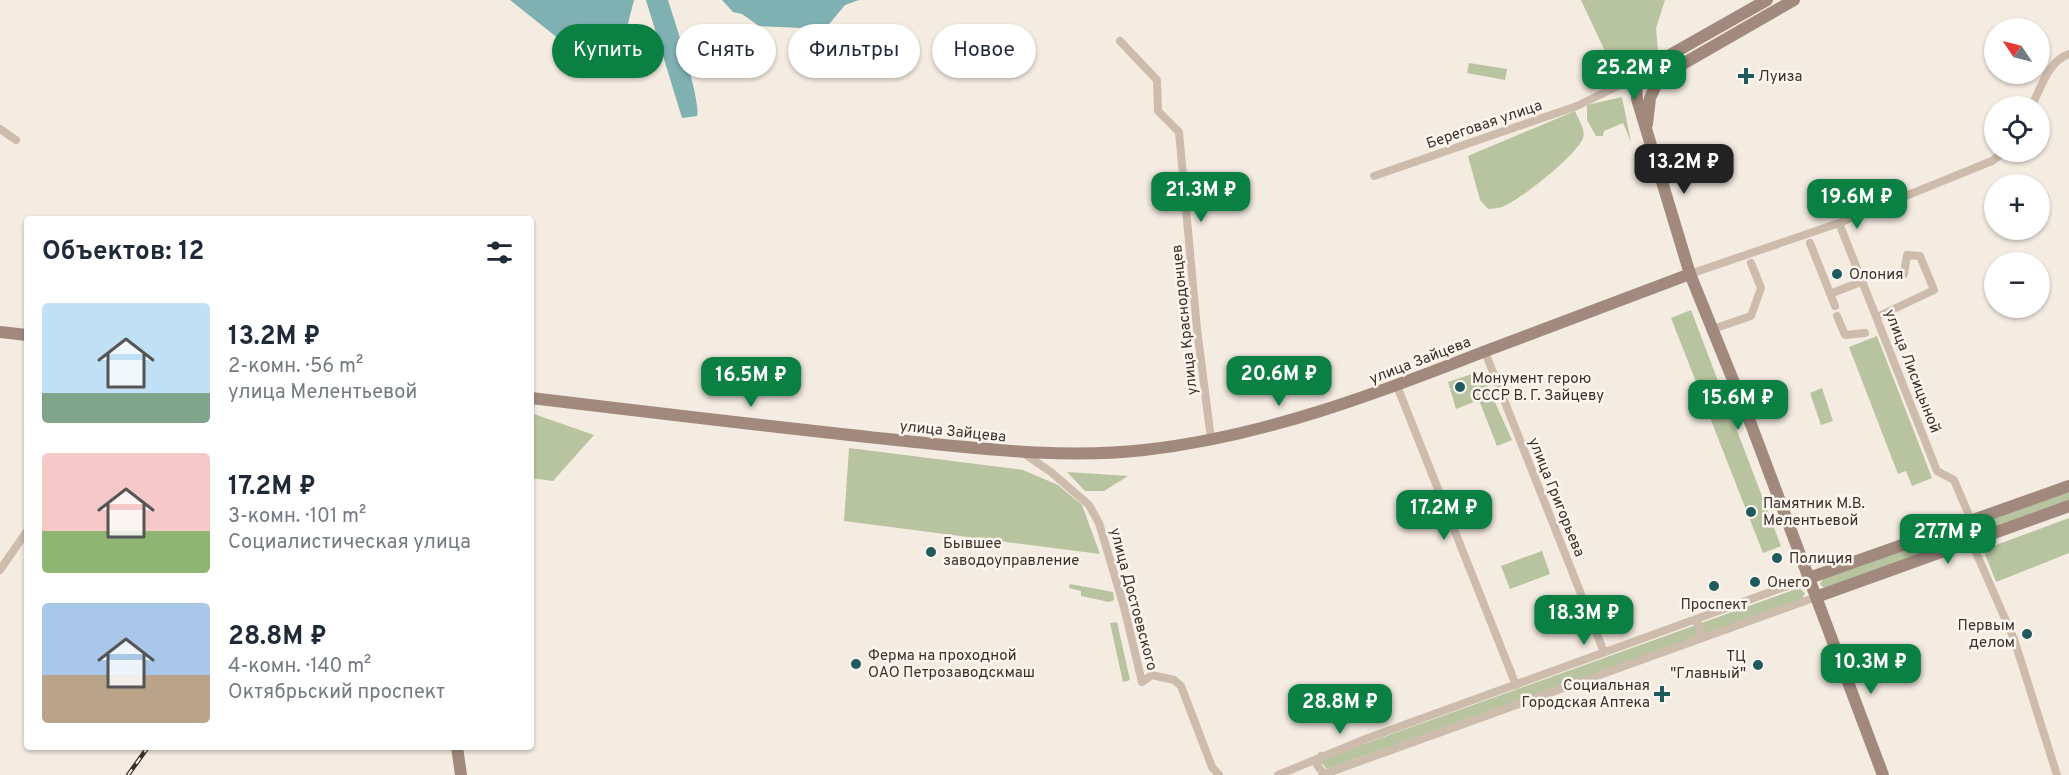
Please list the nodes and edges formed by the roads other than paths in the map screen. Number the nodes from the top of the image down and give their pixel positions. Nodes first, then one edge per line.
1 (1767, 0) edge
2 (1794, 0) edge
3 (1120, 41) dead end
4 (2069, 54) edge
5 (1639, 79) junction
6 (1654, 87) junction
7 (2036, 96) edge
8 (1647, 125) junction
9 (0, 129) edge
10 (16, 140) dead end
11 (1990, 162) edge
12 (1374, 176) dead end
13 (1839, 223) junction
14 (1810, 243) dead end
15 (1752, 263) dead end
16 (1690, 274) junction
17 (1904, 274) dead end
18 (1863, 281) junction
19 (1830, 294) junction
20 (1835, 306) dead end
21 (1837, 316) dead end
22 (1877, 317) junction
23 (1713, 329) junction
24 (0, 332) edge
25 (1865, 333) dead end
26 (24, 335) edge
27 (1485, 352) junction
28 (1397, 387) junction
29 (534, 398) edge
30 (1210, 439) junction
31 (1023, 453) junction
32 (2069, 486) edge
33 (2013, 506) junction
34 (2069, 506) edge
35 (1971, 520) junction
36 (2017, 524) junction
37 (24, 535) edge
38 (1971, 541) junction
39 (1905, 545) junction
40 (1912, 562) junction
41 (0, 570) edge
42 (1809, 578) junction
43 (1816, 597) junction
44 (1694, 620) junction
45 (1699, 639) junction
46 (1604, 651) junction
47 (1578, 662) junction
48 (1585, 680) junction
49 (1516, 685) junction
50 (1479, 698) junction
51 (1487, 715) junction
52 (457, 750) edge
53 (1320, 756) junction
54 (461, 775) edge
55 (1219, 775) edge
56 (1278, 775) edge
57 (1323, 775) edge
58 (1883, 775) edge
59 (2056, 775) edge

1 - 5 main road
2 - 6 main road
3 - 30 street, улица Краснодонцев
4 - 7 street
5 - 6 main road
5 - 8 main road
5 - 12 street, Береговая улица
6 - 8 main road
8 - 16 main road
9 - 10 street
11 - 13 street, улица Зайцева
13 - 16 street, улица Зайцева
13 - 18 street, улица Лисицыной
14 - 19 street
15 - 23 street
16 - 23 main road
16 - 27 main road, улица Зайцева
17 - 22 street
18 - 19 street
18 - 22 street, улица Лисицыной
19 - 20 street
21 - 25 street
22 - 35 street, улица Лисицыной
23 - 42 main road
24 - 26 main road
27 - 28 main road, улица Зайцева
27 - 46 street, улица Григорьева
28 - 30 main road, улица Зайцева
28 - 49 street
29 - 31 main road, улица Зайцева
30 - 31 main road, улица Зайцева
31 - 55 street, улица Достоевского
32 - 33 main road
33 - 35 main road
33 - 36 main road
34 - 36 main road
35 - 39 main road
36 - 38 main road
37 - 41 street
38 - 40 main road
38 - 59 street
39 - 40 main road
39 - 42 main road
40 - 43 main road
42 - 43 main road
42 - 44 street
43 - 45 street
43 - 58 main road
44 - 45 street
44 - 46 street
45 - 48 street
46 - 47 street
47 - 48 street
47 - 49 street
48 - 51 street
49 - 50 street
50 - 51 street
50 - 53 street
51 - 57 street
52 - 54 main road
53 - 56 street
53 - 57 street

